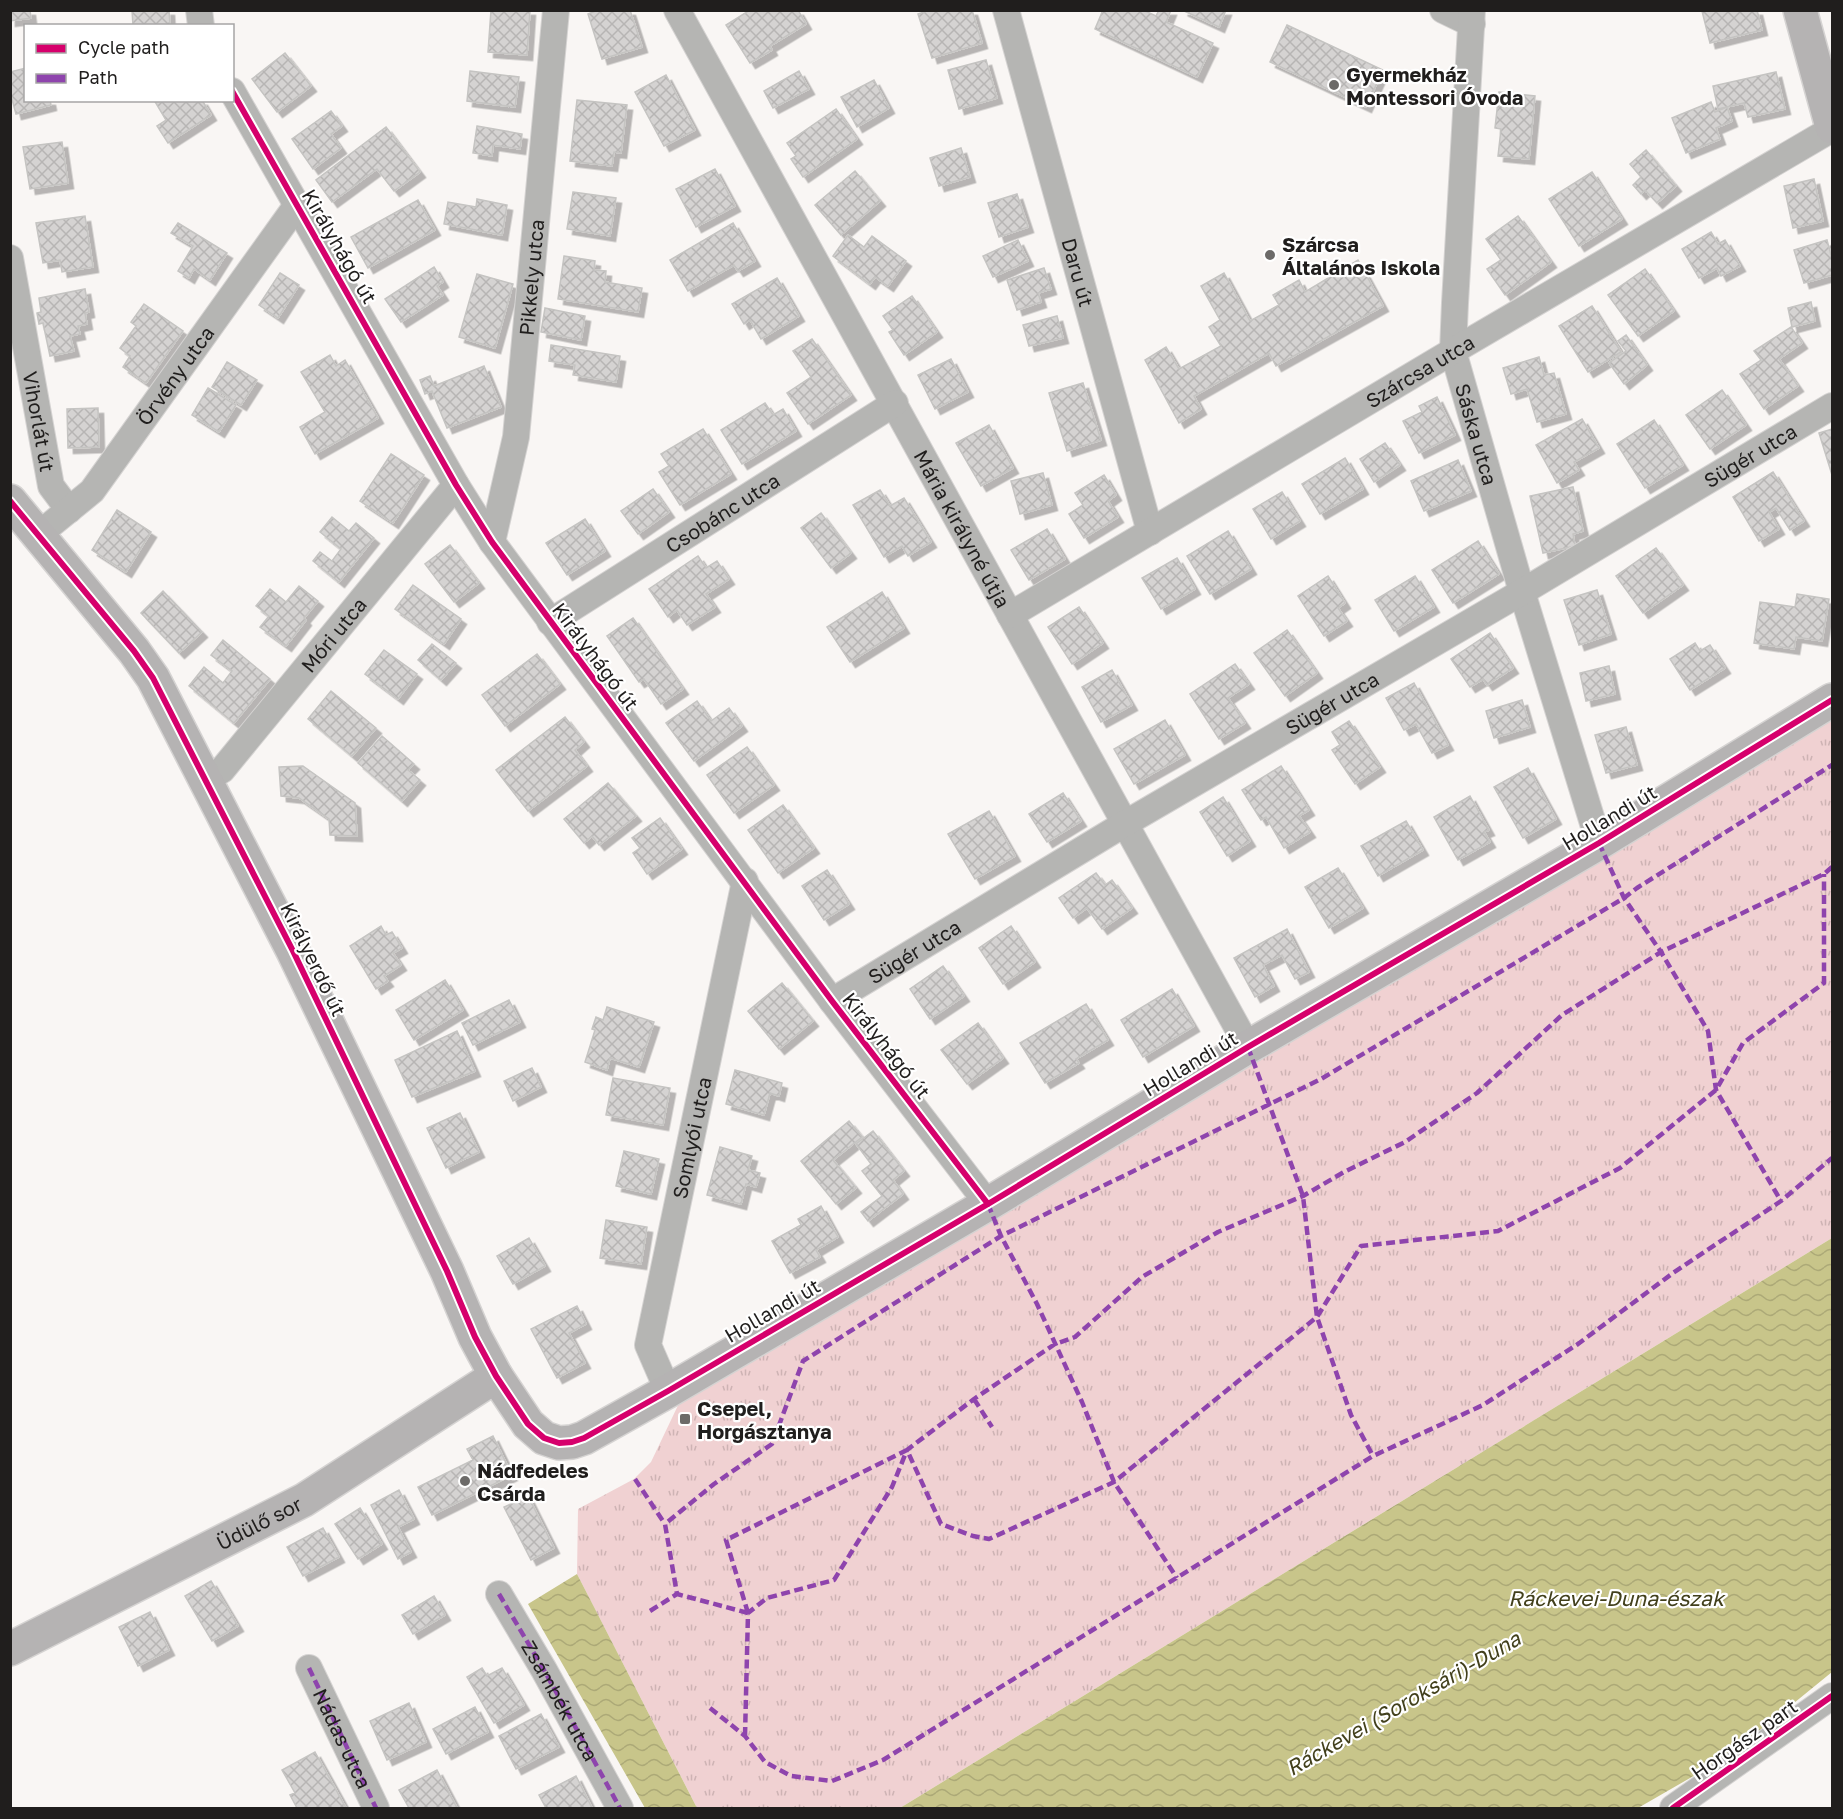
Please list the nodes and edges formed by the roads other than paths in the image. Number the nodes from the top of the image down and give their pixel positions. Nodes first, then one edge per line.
1 (556, 10) edge
2 (677, 10) edge
3 (1006, 10) edge
4 (1443, 10) edge
5 (1800, 10) edge
6 (1472, 17) edge
7 (234, 95) edge
8 (1833, 128) edge
9 (297, 205) junction
10 (10, 258) edge
11 (1453, 351) junction
12 (895, 403) junction
13 (1833, 406) edge
14 (456, 485) junction
15 (10, 501) edge
16 (69, 510) junction
17 (1150, 532) junction
18 (38, 535) junction
19 (492, 542) junction
20 (1522, 592) junction
21 (1010, 615) junction
22 (550, 622) junction
23 (1833, 700) edge
24 (205, 780) junction
25 (1126, 823) junction
26 (1599, 843) junction
27 (745, 881) junction
28 (832, 1001) junction
29 (1248, 1047) junction
30 (988, 1204) junction
31 (496, 1376) junction
32 (668, 1391) junction
33 (559, 1443) joint
34 (499, 1594) dead end
35 (10, 1649) edge
36 (309, 1668) dead end
37 (1833, 1696) edge
38 (376, 1809) edge
39 (620, 1809) edge
40 (1673, 1809) edge

1 - 19 street, Pikkely utca
2 - 12 street, Mária királyné útja
3 - 17 street, Daru út
4 - 6 street
5 - 8 street
6 - 11 street, Sáska utca
7 - 9 street, Királyhágó út
8 - 11 street, Szárcsa utca
9 - 14 street, Királyhágó út
9 - 16 street, Örvény utca
10 - 16 street, Vihorlát út
11 - 17 street, Szárcsa utca
11 - 20 street, Sáska utca
12 - 21 street, Mária királyné útja
12 - 22 street, Csobánc utca
13 - 20 street, Sügér utca
14 - 19 street, Királyhágó út
14 - 24 street, Móri utca
15 - 18 street, Királyerdő út
16 - 18 street, Örvény utca
17 - 21 street, Szárcsa utca
18 - 24 street, Királyerdő út
19 - 22 street, Királyhágó út
20 - 25 street, Sügér utca
20 - 26 street, Sáska utca
21 - 25 street, Mária királyné útja
22 - 27 street, Királyhágó út
23 - 26 street, Hollandi út
24 - 31 street, Királyerdő út
25 - 28 street, Sügér utca
25 - 29 street, Mária királyné útja
26 - 29 street, Hollandi út
27 - 28 street, Királyhágó út
27 - 32 street, Somlyói utca
28 - 30 street, Királyhágó út
29 - 30 street, Hollandi út
30 - 32 street, Hollandi út
31 - 33 street, Királyerdő út
31 - 35 street, Üdülő sor
32 - 33 street, Hollandi út
34 - 39 street, Zsámbék utca
36 - 38 street, Nádas utca
37 - 40 street, Horgász part

